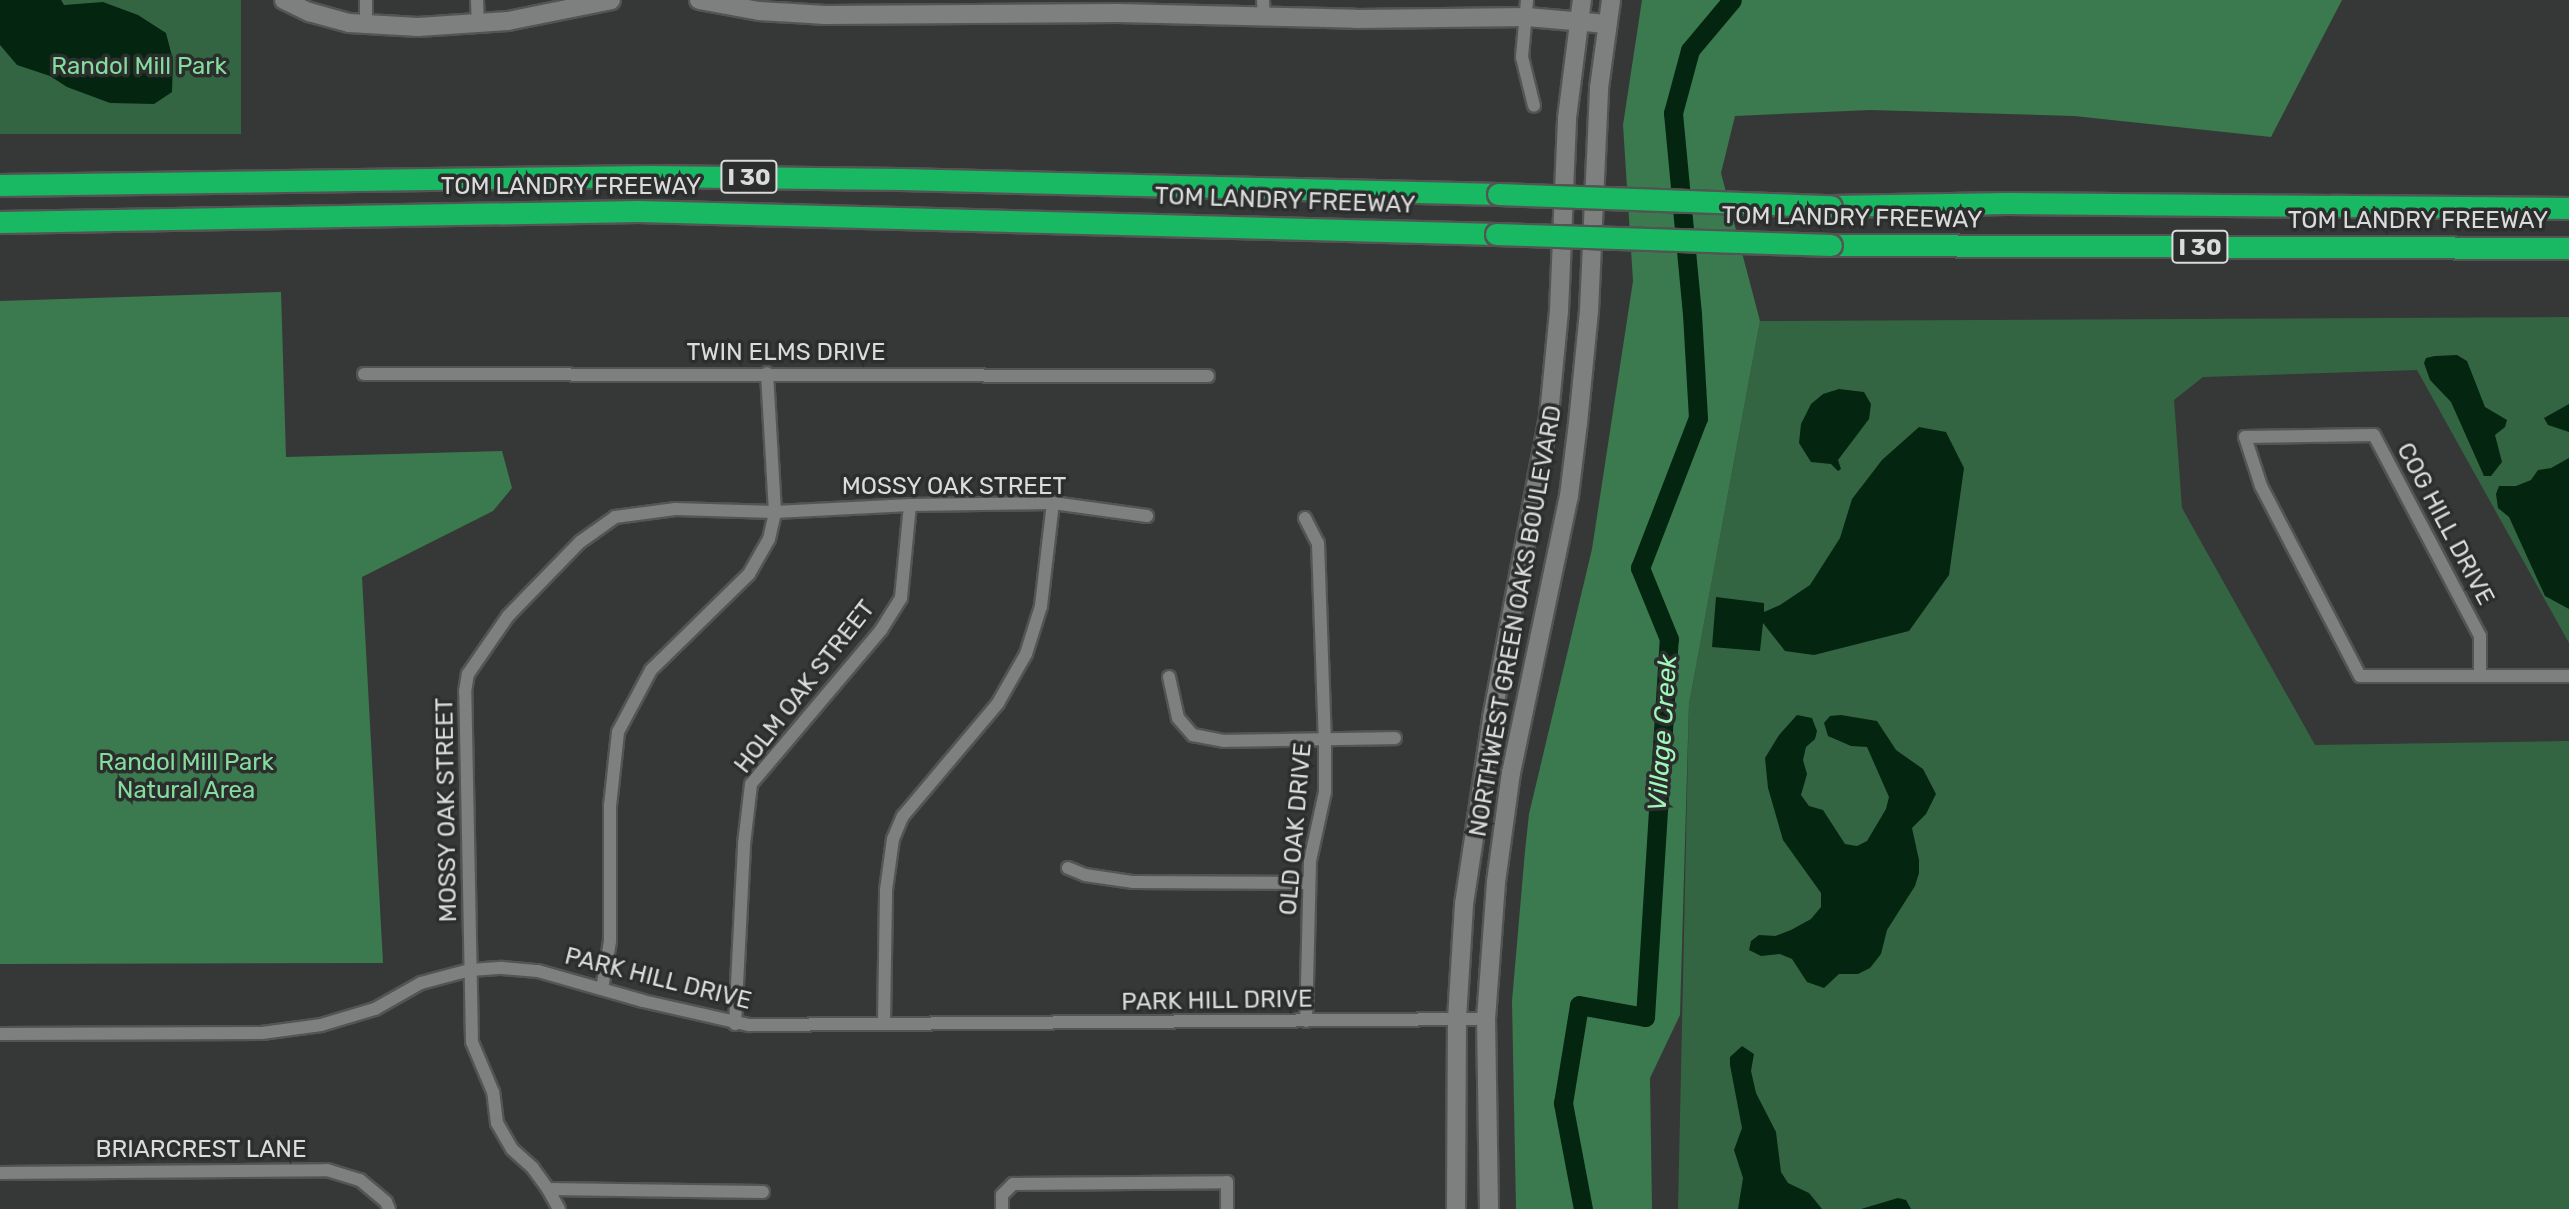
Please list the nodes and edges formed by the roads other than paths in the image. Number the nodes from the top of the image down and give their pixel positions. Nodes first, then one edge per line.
1 (284, 0) edge
2 (366, 0) edge
3 (477, 0) edge
4 (611, 0) edge
5 (703, 0) edge
6 (1582, 0) edge
7 (1611, 0) edge
8 (588, 2) edge
9 (974, 7) edge
10 (1118, 7) edge
11 (825, 8) edge
12 (1264, 8) edge
13 (1527, 8) edge
14 (1577, 19) junction
15 (478, 24) junction
16 (1607, 24) junction
17 (366, 26) junction
18 (1534, 106) dead end
19 (0, 184) edge
20 (2569, 208) edge
21 (0, 222) edge
22 (2569, 248) edge
23 (767, 373) junction
24 (364, 374) dead end
25 (1208, 376) dead end
26 (1053, 503) junction
27 (910, 505) junction
28 (775, 512) junction
29 (1147, 516) dead end
30 (1305, 518) dead end
31 (2480, 676) junction
32 (2569, 676) edge
33 (1169, 677) dead end
34 (1395, 738) dead end
35 (1325, 741) junction
36 (1068, 868) dead end
37 (1309, 883) junction
38 (470, 970) junction
39 (602, 989) junction
40 (1486, 1019) junction
41 (1457, 1020) junction
42 (1306, 1021) junction
43 (884, 1022) junction
44 (735, 1024) junction
45 (0, 1034) edge
46 (0, 1173) edge
47 (548, 1188) junction
48 (763, 1192) dead end
49 (389, 1209) edge
50 (558, 1209) edge
51 (1002, 1209) edge
52 (1227, 1209) edge
53 (1456, 1209) edge
54 (1489, 1209) edge

1 - 17 main road
2 - 17 street
3 - 15 street
4 - 8 main road
5 - 11 main road
6 - 14 main road, NORTHWEST GREEN OAKS BOULEVARD
7 - 16 main road, NORTHWEST GREEN OAKS BOULEVARD
8 - 15 main road
9 - 10 main road
9 - 11 main road
10 - 12 main road
12 - 13 main road
13 - 14 main road
13 - 18 street
14 - 16 main road
14 - 41 main road, NORTHWEST GREEN OAKS BOULEVARD
15 - 17 main road
16 - 40 main road, NORTHWEST GREEN OAKS BOULEVARD
19 - 20 highway, TOM LANDRY FREEWAY / I 30, bridge
21 - 22 highway, TOM LANDRY FREEWAY / I 30, bridge
23 - 24 street, TWIN ELMS DRIVE
23 - 25 street, TWIN ELMS DRIVE
23 - 28 street
26 - 27 street, MOSSY OAK STREET
26 - 29 street, MOSSY OAK STREET
26 - 43 street
27 - 28 street, MOSSY OAK STREET
27 - 44 street, HOLM OAK STREET
28 - 38 street, MOSSY OAK STREET
28 - 39 street
30 - 35 street, OLD OAK DRIVE
31 - 31 street, COG HILL DRIVE
31 - 32 street
33 - 35 street
34 - 35 street
35 - 37 street, OLD OAK DRIVE
36 - 37 street
37 - 42 street, OLD OAK DRIVE
38 - 39 street, PARK HILL DRIVE
38 - 45 street, PARK HILL DRIVE
38 - 47 street, MOSSY OAK STREET
39 - 44 street, PARK HILL DRIVE
40 - 41 street, PARK HILL DRIVE
40 - 54 main road, NORTHWEST GREEN OAKS BOULEVARD
41 - 42 street, PARK HILL DRIVE
41 - 53 main road, NORTHWEST GREEN OAKS BOULEVARD
42 - 43 street, PARK HILL DRIVE
43 - 44 street, PARK HILL DRIVE
46 - 49 street, BRIARCREST LANE
47 - 48 street
47 - 50 street, MOSSY OAK STREET
51 - 52 street

